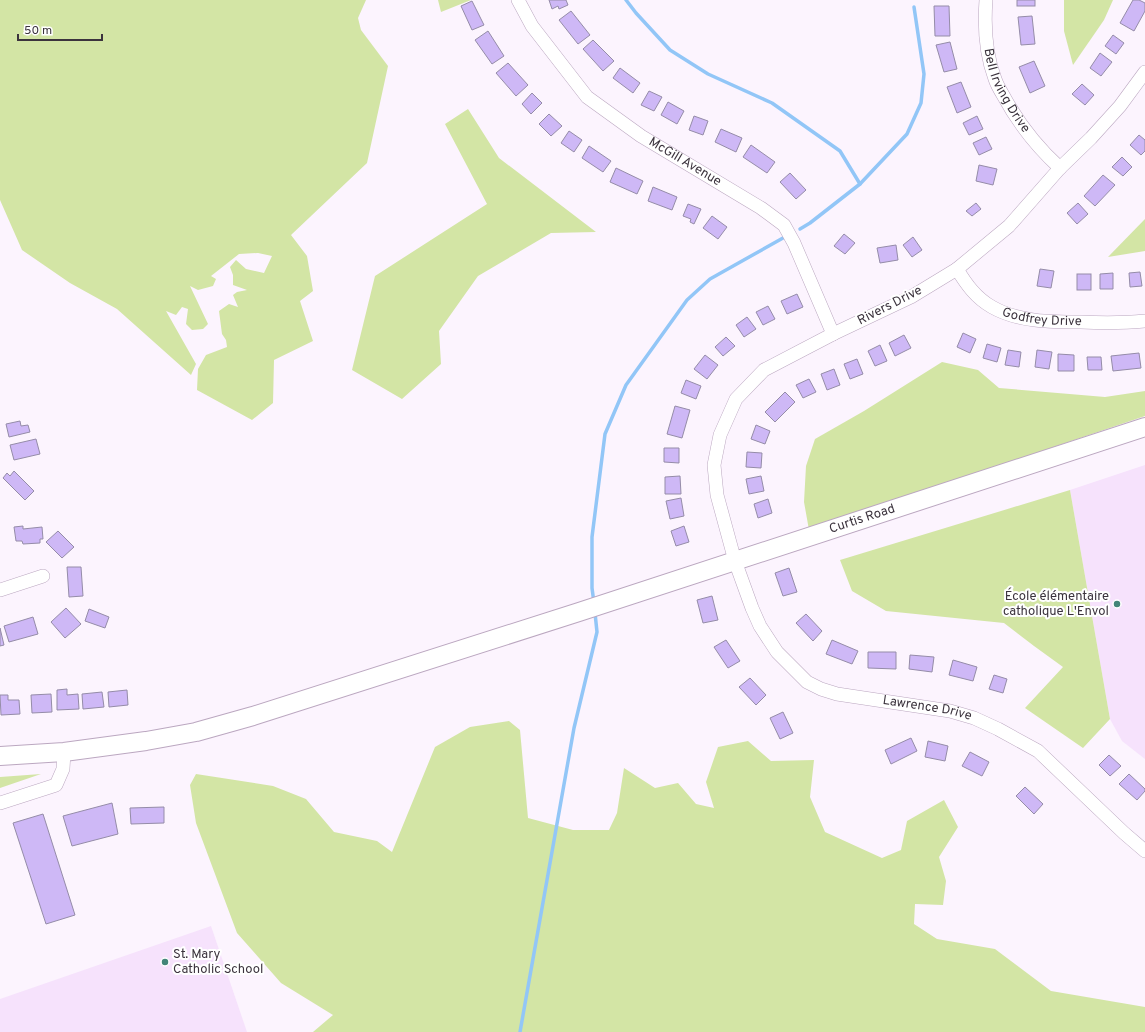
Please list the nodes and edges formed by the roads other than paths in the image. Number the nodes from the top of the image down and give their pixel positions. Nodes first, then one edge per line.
1 (518, 0) edge
2 (986, 0) edge
3 (1145, 72) edge
4 (1060, 168) junction
5 (957, 269) junction
6 (1145, 321) edge
7 (833, 334) junction
8 (1145, 427) edge
9 (735, 561) junction
10 (43, 576) dead end
11 (0, 590) edge
12 (64, 752) junction
13 (0, 756) edge
14 (0, 803) edge
15 (1145, 851) edge

1 - 7 street, McGill Avenue
2 - 4 street, Bell Irving Drive
3 - 4 street, Rivers Drive
4 - 5 street, Rivers Drive
5 - 6 street, Godfrey Drive
5 - 7 street, Rivers Drive
7 - 9 street, Rivers Drive
8 - 9 main road, Curtis Road
9 - 12 main road, Curtis Road
9 - 15 street, Lawrence Drive
10 - 11 street
12 - 13 main road, Curtis Road
12 - 14 street

